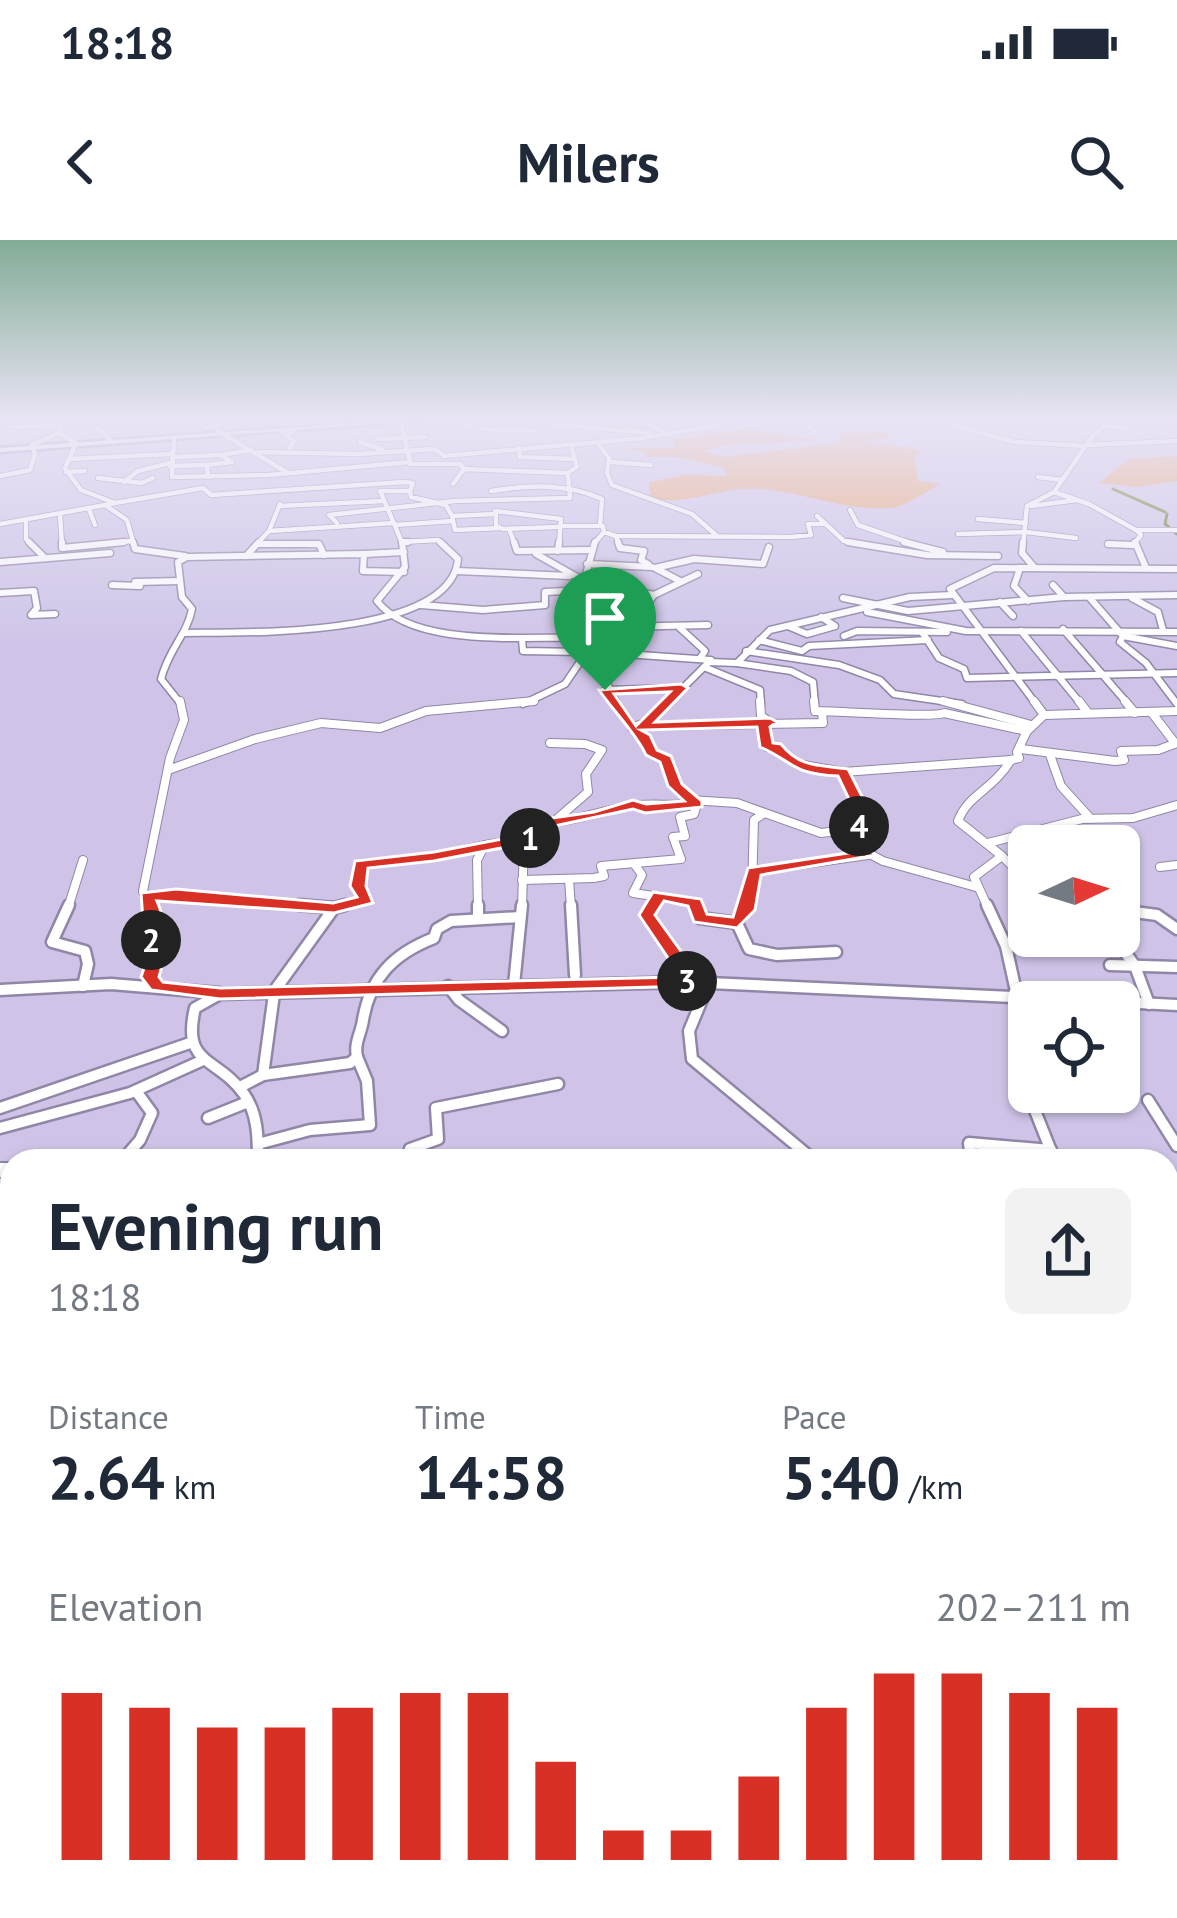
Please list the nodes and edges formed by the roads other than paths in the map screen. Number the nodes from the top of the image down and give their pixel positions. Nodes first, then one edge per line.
1 (97, 496) edge
2 (142, 496) edge
3 (281, 496) edge
4 (381, 496) edge
5 (396, 496) edge
6 (411, 496) edge
7 (568, 496) edge
8 (594, 496) edge
9 (643, 496) edge
10 (1046, 496) edge
11 (1067, 496) edge
12 (136, 497) joint
13 (494, 500) junction
14 (1078, 500) junction
15 (384, 501) junction
16 (556, 501) junction
17 (115, 503) junction
18 (105, 506) junction
19 (279, 506) junction
20 (446, 506) junction
21 (1028, 506) junction
22 (89, 509) junction
23 (850, 510) dead end
24 (60, 514) junction
25 (496, 514) junction
26 (817, 516) dead end
27 (452, 518) junction
28 (978, 519) dead end
29 (26, 520) junction
30 (338, 523) dead end
31 (1026, 523) junction
32 (0, 524) edge
33 (94, 524) dead end
34 (395, 524) junction
35 (559, 524) junction
36 (826, 524) junction
37 (328, 529) junction
38 (505, 529) junction
39 (603, 529) junction
40 (1173, 529) edge
41 (1136, 530) junction
42 (269, 532) junction
43 (1026, 532) junction
44 (958, 535) dead end
45 (616, 536) junction
46 (717, 536) junction
47 (1076, 538) dead end
48 (131, 541) junction
49 (911, 541) junction
50 (402, 542) junction
51 (259, 544) junction
52 (319, 544) junction
53 (1108, 544) dead end
54 (1134, 545) junction
55 (769, 547) dead end
56 (893, 549) junction
57 (558, 551) junction
58 (64, 552) junction
59 (404, 552) junction
60 (533, 552) junction
61 (110, 553) dead end
62 (1022, 554) junction
63 (361, 555) junction
64 (958, 555) junction
65 (246, 556) junction
66 (325, 556) junction
67 (187, 557) junction
68 (45, 558) junction
69 (997, 558) junction
70 (587, 560) junction
71 (673, 561) junction
72 (0, 562) edge
73 (644, 562) junction
74 (552, 565) junction
75 (1088, 566) junction
76 (654, 567) junction
77 (1034, 567) junction
78 (1005, 568) junction
79 (1020, 568) junction
80 (1149, 568) junction
81 (986, 569) junction
82 (1177, 569) edge
83 (404, 572) junction
84 (457, 572) junction
85 (532, 574) junction
86 (698, 574) dead end
87 (569, 576) junction
88 (1098, 579) dead end
89 (135, 581) dead end
90 (180, 581) junction
91 (680, 581) junction
92 (147, 582) junction
93 (112, 585) dead end
94 (1053, 585) dead end
95 (587, 586) junction
96 (619, 588) dead end
97 (0, 593) edge
98 (654, 595) junction
99 (952, 595) junction
100 (1131, 595) junction
101 (1176, 595) edge
102 (1064, 597) junction
103 (1089, 597) junction
104 (843, 598) dead end
105 (1028, 601) junction
106 (1000, 602) junction
107 (421, 604) junction
108 (961, 605) junction
109 (880, 609) junction
110 (908, 611) junction
111 (55, 614) dead end
112 (388, 615) junction
113 (821, 616) junction
114 (1012, 616) dead end
115 (635, 621) dead end
116 (974, 622) junction
117 (571, 625) dead end
118 (708, 625) dead end
119 (788, 626) junction
120 (617, 627) dead end
121 (680, 628) junction
122 (830, 628) junction
123 (1063, 629) junction
124 (1163, 630) junction
125 (966, 631) junction
126 (1022, 631) junction
127 (982, 632) junction
128 (1119, 632) junction
129 (1177, 632) edge
130 (184, 634) junction
131 (925, 636) junction
132 (566, 638) junction
133 (581, 638) junction
134 (522, 639) junction
135 (759, 640) junction
136 (847, 640) junction
137 (1177, 646) edge
138 (746, 651) junction
139 (566, 652) junction
140 (583, 653) junction
141 (702, 663) junction
142 (736, 663) junction
143 (847, 668) junction
144 (1177, 673) edge
145 (1152, 674) junction
146 (1059, 676) junction
147 (1101, 676) junction
148 (1017, 678) junction
149 (681, 688) junction
150 (605, 690) junction
151 (1177, 707) edge
152 (822, 712) junction
153 (1088, 713) junction
154 (1152, 713) junction
155 (1136, 714) junction
156 (1044, 715) junction
157 (770, 722) junction
158 (638, 727) junction
159 (1031, 728) junction
160 (550, 743) dead end
161 (1176, 743) edge
162 (1021, 749) junction
163 (1050, 754) junction
164 (1011, 760) junction
165 (168, 770) junction
166 (843, 772) junction
167 (698, 803) junction
168 (1177, 805) edge
169 (763, 814) junction
170 (1093, 820) junction
171 (550, 823) junction
172 (855, 829) junction
173 (524, 839) junction
174 (988, 843) junction
175 (485, 845) junction
176 (868, 855) junction
177 (1002, 856) junction
178 (83, 860) dead end
179 (1008, 862) edge
180 (635, 865) junction
181 (1177, 866) edge
182 (1160, 867) dead end
183 (754, 871) junction
184 (569, 879) junction
185 (522, 880) junction
186 (976, 887) junction
187 (659, 896) junction
188 (147, 897) junction
189 (334, 908) junction
190 (1140, 913) edge
191 (520, 917) junction
192 (478, 918) junction
193 (737, 922) junction
194 (1177, 929) edge
195 (836, 952) dead end
196 (1129, 957) edge
197 (1110, 965) dead end
198 (1136, 966) junction
199 (1177, 967) edge
200 (575, 975) dead end
201 (1014, 981) edge
202 (687, 982) junction
203 (514, 985) junction
204 (709, 985) junction
205 (83, 986) junction
206 (448, 986) junction
207 (158, 987) junction
208 (0, 991) edge
209 (370, 991) junction
210 (274, 992) junction
211 (220, 994) junction
212 (1008, 996) edge
213 (1140, 1003) edge
214 (1149, 1004) junction
215 (1177, 1005) edge
216 (502, 1031) dead end
217 (190, 1043) junction
218 (357, 1057) junction
219 (201, 1061) junction
220 (263, 1075) junction
221 (558, 1084) dead end
222 (240, 1088) junction
223 (136, 1091) junction
224 (1148, 1100) dead end
225 (248, 1102) junction
226 (0, 1108) edge
227 (1035, 1113) edge
228 (208, 1118) dead end
229 (0, 1128) edge
230 (258, 1144) junction
231 (1177, 1146) edge
232 (132, 1149) edge
233 (258, 1149) edge
234 (410, 1149) edge
235 (801, 1149) edge
236 (969, 1149) edge
237 (1011, 1149) edge
238 (1050, 1149) edge

1 - 17 street
2 - 12 street
3 - 19 street
4 - 15 street
5 - 15 street
6 - 20 street
7 - 16 street
8 - 39 street
9 - 46 street
10 - 21 street
11 - 14 street
12 - 17 street
13 - 16 street
13 - 20 street
13 - 25 street
14 - 21 street
14 - 41 street
15 - 19 street
15 - 20 street
15 - 30 street
15 - 34 street
16 - 35 street
17 - 18 street
18 - 22 street
18 - 48 street
19 - 42 street
20 - 27 street
21 - 31 street
22 - 24 street
22 - 33 street
23 - 49 street
24 - 29 street
24 - 58 street
25 - 27 street
25 - 35 street
25 - 38 street
26 - 36 street
27 - 34 street
27 - 38 street
28 - 31 street
29 - 32 street
29 - 68 street
31 - 43 street
34 - 37 street
34 - 50 street
35 - 38 street
35 - 39 street
35 - 57 street
36 - 46 street
36 - 56 street
37 - 42 street
37 - 52 street
38 - 60 street
39 - 45 street
39 - 70 street
40 - 41 street
41 - 54 street
42 - 51 street
43 - 44 street
43 - 47 street
43 - 62 street
45 - 46 street
45 - 73 street
48 - 58 street
48 - 67 street
49 - 56 street
49 - 64 street
50 - 59 street
50 - 84 street
51 - 52 street
51 - 65 street
52 - 66 street
53 - 54 street
54 - 80 street
55 - 71 street
56 - 64 street
57 - 60 street
57 - 70 street
58 - 61 street
58 - 68 street
59 - 63 street
59 - 83 street
60 - 74 street
62 - 69 street
62 - 77 street
63 - 66 street
63 - 83 street
64 - 69 street
65 - 66 street
65 - 67 street
67 - 90 street
68 - 72 street
69 - 78 street
69 - 81 street
70 - 76 street
70 - 95 street
71 - 73 street
71 - 76 street
73 - 76 street
74 - 85 street
74 - 87 street
75 - 77 street
75 - 80 street
75 - 88 street
76 - 91 street
77 - 79 street
78 - 79 street
78 - 81 street
79 - 105 street
80 - 82 street
80 - 101 street
81 - 99 street
83 - 112 street
84 - 85 street
84 - 107 street
85 - 87 street
86 - 91 street
87 - 95 street
89 - 92 street
90 - 92 street
90 - 130 street
91 - 98 street
92 - 93 street
94 - 102 street
95 - 107 street
95 - 133 street
96 - 98 street
97 - 111 street
98 - 115 street
99 - 108 street
99 - 109 street
100 - 101 street
100 - 103 street
100 - 124 street
102 - 103 street
102 - 105 street
103 - 128 street
104 - 109 street
105 - 106 street
106 - 108 street
106 - 114 street
107 - 112 street
108 - 110 street
108 - 116 street
109 - 110 street
109 - 113 street
109 - 125 street
110 - 116 street
112 - 130 street
112 - 134 street
113 - 119 street
113 - 122 street
116 - 127 street
117 - 132 street
118 - 121 street
119 - 122 street
119 - 135 street
120 - 121 street
121 - 141 street
122 - 136 street
123 - 126 street
123 - 128 street
123 - 147 street
124 - 128 street
124 - 129 street
125 - 127 street
125 - 131 street
126 - 127 street
126 - 146 street
127 - 148 street
128 - 137 street
128 - 145 street
130 - 165 street
131 - 136 street
131 - 148 street
132 - 133 street
132 - 134 street
132 - 139 street
133 - 140 street
134 - 139 street
135 - 136 street
135 - 138 street
136 - 143 street
138 - 142 street
138 - 143 street
139 - 140 street
140 - 141 street
140 - 150 street
140 - 165 street
141 - 142 street
141 - 149 street
141 - 157 street
142 - 152 street
143 - 159 street
144 - 145 street
145 - 147 street
145 - 151 street
146 - 147 street
146 - 148 street
146 - 153 street
147 - 155 street
148 - 156 street
149 - 150 street
149 - 158 street
150 - 158 street
151 - 154 street
152 - 157 street
152 - 159 street
153 - 155 street
153 - 156 street
154 - 155 street
154 - 161 street
156 - 159 street
157 - 158 street
157 - 166 street
158 - 167 street
159 - 162 street
160 - 171 street
161 - 163 street
162 - 163 street
162 - 164 street
163 - 170 street
164 - 166 street
164 - 174 street
165 - 188 street
166 - 172 street
167 - 169 street
167 - 171 street
167 - 180 street
168 - 170 street
169 - 172 street
169 - 183 street
170 - 174 street
171 - 173 street
172 - 176 street
173 - 175 street
173 - 185 street
174 - 177 street
175 - 189 street
175 - 192 street
176 - 183 street
176 - 186 street
177 - 179 street
177 - 186 street
178 - 205 street
180 - 184 street
180 - 187 street
181 - 182 street
183 - 193 street
184 - 185 street
184 - 200 street
185 - 191 street
186 - 201 street
187 - 193 street
187 - 202 street
188 - 189 street
188 - 207 street
189 - 210 street
190 - 194 street
191 - 192 street
191 - 203 street
192 - 209 street
193 - 195 street
196 - 198 street
197 - 198 street
198 - 199 street
198 - 214 street
202 - 203 street
202 - 204 street
203 - 206 street
204 - 212 street
204 - 235 street
205 - 207 street
205 - 208 street
206 - 209 street
206 - 216 street
207 - 211 street
209 - 210 street
209 - 218 street
210 - 211 street
210 - 220 street
211 - 217 street
213 - 214 street
214 - 215 street
217 - 219 street
217 - 226 street
218 - 220 street
218 - 230 street
219 - 222 street
219 - 223 street
220 - 222 street
221 - 234 street
222 - 225 street
223 - 229 street
223 - 232 street
224 - 231 street
225 - 228 street
225 - 230 street
227 - 238 street
230 - 233 street
236 - 237 street

